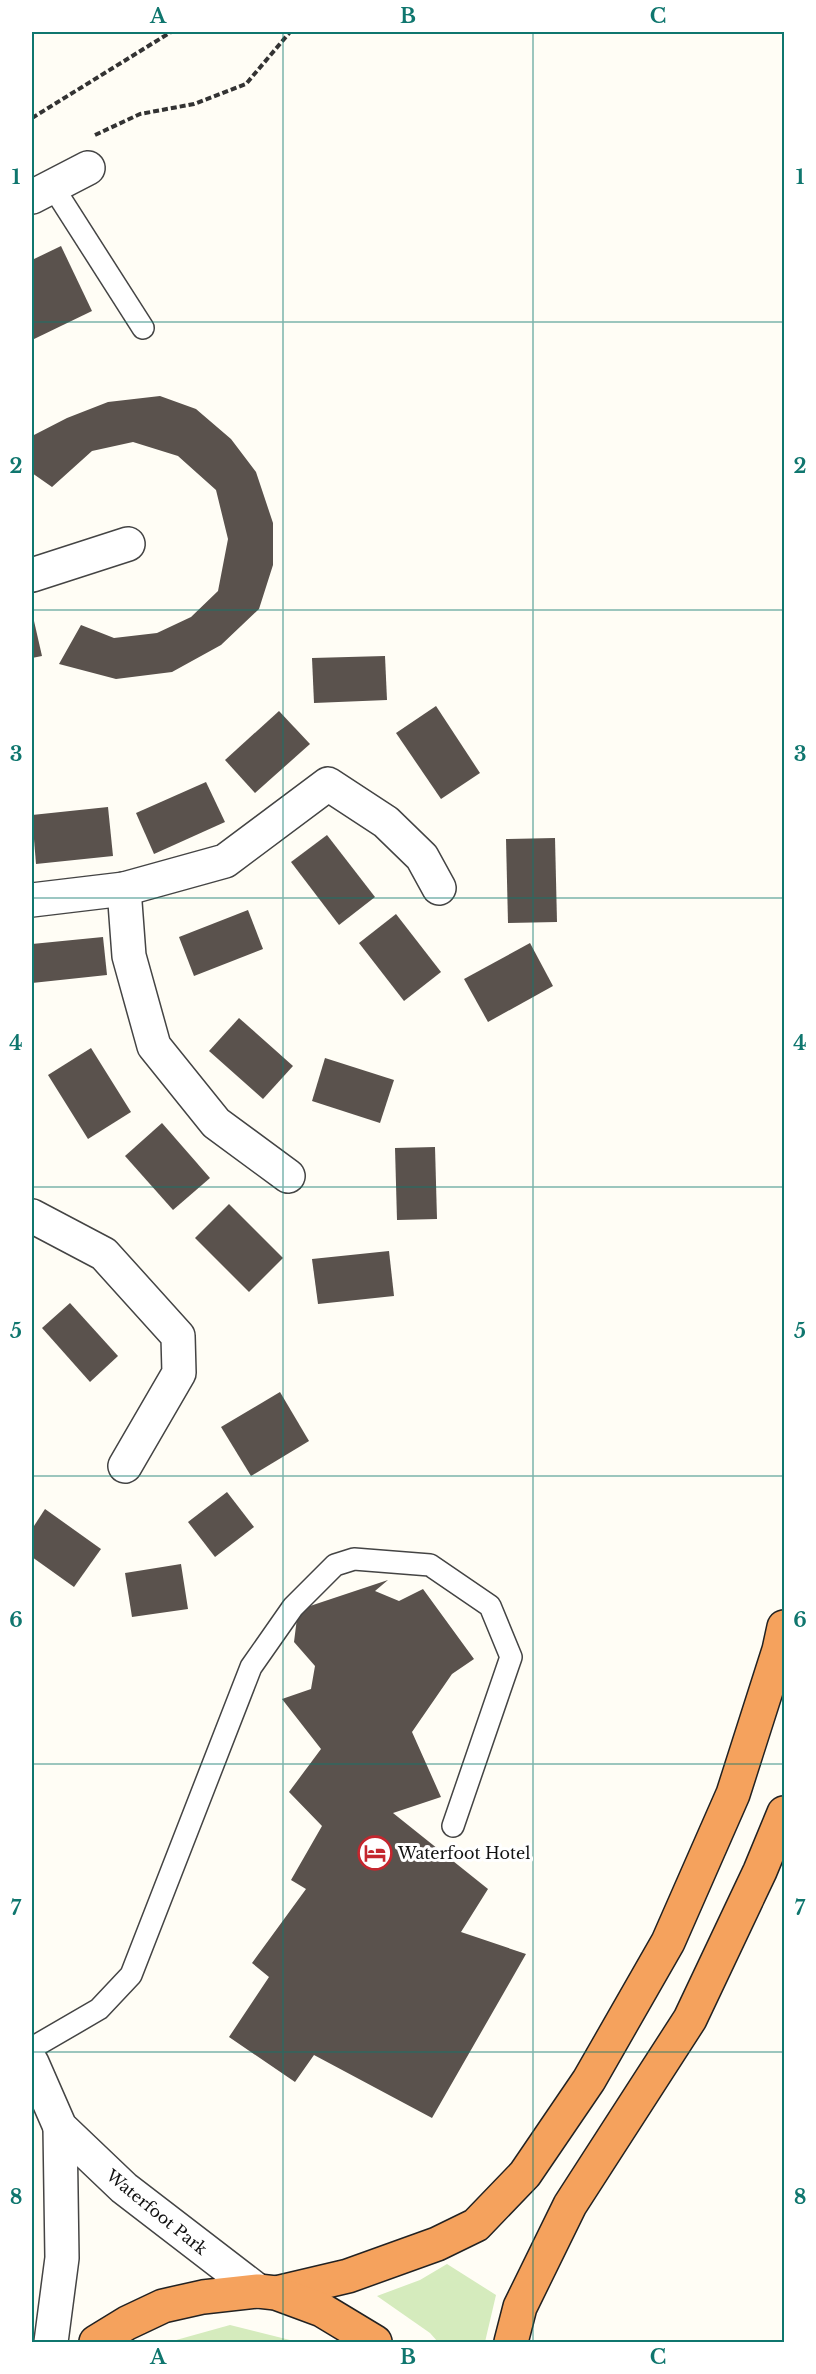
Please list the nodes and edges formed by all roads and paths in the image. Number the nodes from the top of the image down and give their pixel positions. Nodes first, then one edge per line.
1 (171, 32) edge
2 (290, 32) edge
3 (32, 118) edge
4 (94, 135) dead end
5 (88, 168) dead end
6 (42, 192) edge
7 (143, 328) dead end
8 (128, 544) dead end
9 (32, 575) edge
10 (439, 888) dead end
11 (124, 889) junction
12 (32, 900) edge
13 (288, 1176) dead end
14 (32, 1216) edge
15 (125, 1466) dead end
16 (784, 1627) edge
17 (784, 1813) edge
18 (453, 1826) dead end
19 (32, 2048) edge
20 (32, 2063) edge
21 (60, 2127) junction
22 (267, 2292) junction
23 (51, 2343) edge
24 (96, 2343) edge
25 (375, 2343) edge
26 (511, 2343) edge

1 - 3 path
2 - 4 path
5 - 6 street
6 - 7 lane
8 - 9 street
10 - 11 street
11 - 12 street
11 - 13 street
14 - 15 street
16 - 22 highway
17 - 26 highway
18 - 19 lane
20 - 21 street, Waterfoot Park
21 - 22 street, Waterfoot Park
21 - 23 street, Waterfoot Park
22 - 24 highway
22 - 25 highway

